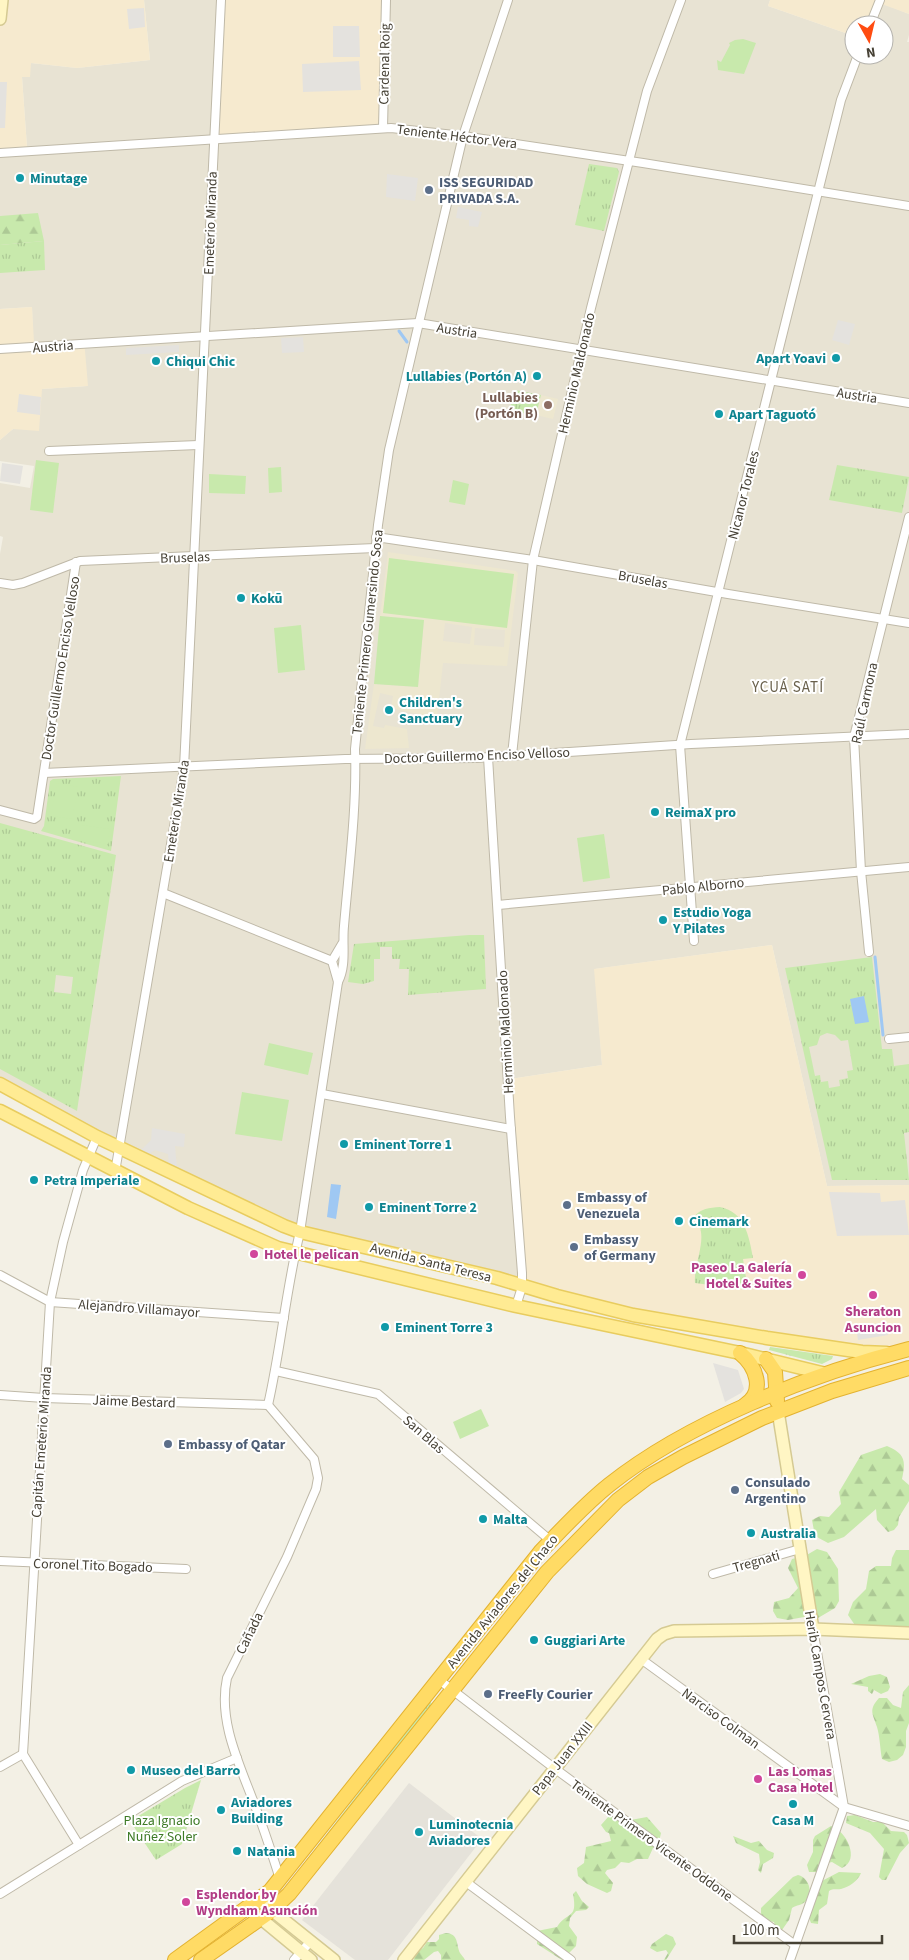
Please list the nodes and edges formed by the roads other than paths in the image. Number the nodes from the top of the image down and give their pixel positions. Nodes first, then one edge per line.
1 (2, 0) edge
2 (221, 0) edge
3 (386, 0) edge
4 (508, 0) edge
5 (681, 0) edge
6 (880, 0) edge
7 (874, 15) edge
8 (0, 20) edge
9 (854, 65) edge
10 (383, 128) junction
11 (463, 136) junction
12 (214, 139) junction
13 (0, 153) edge
14 (630, 161) junction
15 (818, 192) junction
16 (909, 206) edge
17 (418, 324) junction
18 (205, 336) junction
19 (0, 349) edge
20 (582, 350) junction
21 (771, 381) junction
22 (909, 403) edge
23 (198, 445) junction
24 (49, 451) dead end
25 (909, 517) edge
26 (376, 537) junction
27 (375, 548) junction
28 (193, 557) junction
29 (533, 560) junction
30 (76, 562) junction
31 (0, 583) edge
32 (718, 592) junction
33 (884, 619) junction
34 (909, 623) edge
35 (909, 734) edge
36 (854, 737) junction
37 (680, 745) junction
38 (512, 755) junction
39 (488, 757) junction
40 (355, 760) junction
41 (184, 768) junction
42 (44, 774) junction
43 (0, 810) edge
44 (909, 867) edge
45 (861, 871) junction
46 (690, 887) junction
47 (163, 893) junction
48 (498, 905) junction
49 (694, 941) dead end
50 (342, 944) junction
51 (869, 952) dead end
52 (332, 961) junction
53 (338, 982) junction
54 (909, 1037) edge
55 (889, 1039) dead end
56 (0, 1084) edge
57 (322, 1094) junction
58 (0, 1111) edge
59 (511, 1129) junction
60 (97, 1137) junction
61 (120, 1148) junction
62 (89, 1158) junction
63 (115, 1172) junction
64 (300, 1232) junction
65 (295, 1254) junction
66 (0, 1275) edge
67 (522, 1287) junction
68 (50, 1302) junction
69 (516, 1306) junction
70 (284, 1318) junction
71 (909, 1349) edge
72 (740, 1353) junction
73 (890, 1354) junction
74 (766, 1359) junction
75 (909, 1368) edge
76 (276, 1371) junction
77 (826, 1374) junction
78 (874, 1377) junction
79 (776, 1393) junction
80 (0, 1394) edge
81 (44, 1398) junction
82 (268, 1405) junction
83 (738, 1410) junction
84 (778, 1411) junction
85 (550, 1541) junction
86 (800, 1548) junction
87 (0, 1561) edge
88 (33, 1564) junction
89 (186, 1569) dead end
90 (713, 1574) dead end
91 (813, 1630) junction
92 (909, 1634) edge
93 (641, 1659) junction
94 (438, 1679) junction
95 (452, 1689) junction
96 (23, 1754) junction
97 (237, 1758) junction
98 (0, 1767) edge
99 (554, 1768) junction
100 (844, 1807) junction
101 (909, 1826) edge
102 (79, 1845) junction
103 (280, 1879) junction
104 (466, 1882) junction
105 (0, 1894) edge
106 (253, 1904) junction
107 (265, 1915) junction
108 (310, 1942) junction
109 (795, 1945) junction
110 (298, 1956) edge
111 (175, 1960) edge
112 (201, 1960) edge
113 (311, 1960) edge
114 (334, 1960) edge
115 (404, 1960) edge
116 (571, 1960) edge
117 (790, 1960) edge

1 - 8 street
2 - 12 street, Emeterio Miranda
3 - 10 street, Cardenal Roig
4 - 11 street, Teniente Primero Gumersindo Sosa
5 - 14 street, Herminio Maldonado
6 - 7 street
9 - 15 street, Nicanor Torales
10 - 11 street, Teniente Héctor Vera
10 - 12 street, Teniente Héctor Vera
11 - 14 street, Teniente Héctor Vera
11 - 17 street, Teniente Primero Gumersindo Sosa
12 - 13 street, Teniente Héctor Vera
12 - 18 street, Emeterio Miranda
14 - 15 street, Teniente Héctor Vera
14 - 20 street, Herminio Maldonado
15 - 16 street, Teniente Héctor Vera
15 - 21 street, Nicanor Torales
17 - 18 street, Austria
17 - 20 street, Austria
17 - 26 street, Teniente Primero Gumersindo Sosa
18 - 19 street, Austria
18 - 23 street, Emeterio Miranda
20 - 21 street, Austria
20 - 29 street, Herminio Maldonado
21 - 22 street, Austria
21 - 32 street, Nicanor Torales
23 - 24 street
23 - 28 street, Emeterio Miranda
25 - 33 street, Raúl Carmona
26 - 27 street, Teniente Primero Gumersindo Sosa
26 - 29 street, Bruselas
27 - 28 street, Bruselas
27 - 40 street, Teniente Primero Gumersindo Sosa
28 - 30 street, Bruselas
28 - 41 street, Emeterio Miranda
29 - 32 street, Bruselas
29 - 38 street, Herminio Maldonado
30 - 31 street, Bruselas
30 - 42 street, Doctor Guillermo Enciso Velloso
32 - 33 street, Bruselas
32 - 37 street, Nicanor Torales
33 - 34 street, Bruselas
33 - 36 street, Raúl Carmona
35 - 36 street, Doctor Guillermo Enciso Velloso
36 - 37 street, Doctor Guillermo Enciso Velloso
36 - 45 street, Raúl Carmona
37 - 38 street, Doctor Guillermo Enciso Velloso
37 - 46 street, Nicanor Torales
38 - 39 street, Doctor Guillermo Enciso Velloso
39 - 40 street, Doctor Guillermo Enciso Velloso
39 - 48 street, Herminio Maldonado
40 - 41 street, Doctor Guillermo Enciso Velloso
40 - 50 street, Teniente Primero Gumersindo Sosa
41 - 42 street, Doctor Guillermo Enciso Velloso
41 - 47 street, Emeterio Miranda
42 - 43 street, Doctor Guillermo Enciso Velloso
44 - 45 street, Pablo Alborno
45 - 46 street, Pablo Alborno
45 - 51 street, Raúl Carmona
46 - 48 street, Pablo Alborno
46 - 49 street, Nicanor Torales
47 - 52 street
47 - 61 street, Emeterio Miranda
48 - 59 street, Herminio Maldonado
50 - 52 street
50 - 53 street
52 - 53 street
53 - 57 street
54 - 55 street
56 - 60 main road, Avenida Santa Teresa
57 - 59 street
57 - 64 street
58 - 62 main road, Avenida Santa Teresa
59 - 67 street, Herminio Maldonado
60 - 61 main road, Avenida Santa Teresa
60 - 62 street, Capitán Emeterio Miranda
61 - 63 street, Emeterio Miranda
61 - 64 main road, Avenida Santa Teresa
62 - 63 main road, Avenida Santa Teresa
62 - 68 street, Capitán Emeterio Miranda
63 - 65 main road, Avenida Santa Teresa
64 - 65 street
64 - 67 main road, Avenida Santa Teresa
65 - 69 main road, Avenida Santa Teresa
65 - 70 street
66 - 68 street, Alejandro Villamayor
67 - 69 street, Herminio Maldonado
67 - 73 main road, Avenida Santa Teresa
68 - 70 street, Alejandro Villamayor
68 - 81 street, Capitán Emeterio Miranda
69 - 72 main road, Avenida Santa Teresa
70 - 76 street
71 - 73 highway, Avenida Aviadores del Chaco
72 - 74 main road, Avenida Santa Teresa
72 - 83 highway
73 - 77 highway, Avenida Aviadores del Chaco
74 - 77 main road, Avenida Santa Teresa
74 - 79 highway
75 - 78 highway, Avenida Aviadores del Chaco
76 - 82 street
76 - 85 street, San Blas
77 - 78 highway
77 - 79 highway, Avenida Aviadores del Chaco
78 - 84 highway, Avenida Aviadores del Chaco
79 - 83 highway, Avenida Aviadores del Chaco
79 - 84 highway
80 - 81 street, Jaime Bestard
81 - 82 street, Jaime Bestard
81 - 88 street, Capitán Emeterio Miranda
82 - 97 street, Cañada
83 - 85 highway, Avenida Aviadores del Chaco
84 - 86 street, Herib Campos Cervera
84 - 95 highway, Avenida Aviadores del Chaco
85 - 94 highway, Avenida Aviadores del Chaco
86 - 90 street, Tregnati
86 - 91 street, Herib Campos Cervera
87 - 88 street, Coronel Tito Bogado
88 - 89 street, Coronel Tito Bogado
88 - 96 street, Capitán Emeterio Miranda
91 - 92 street, Papa Juan XXIII
91 - 93 street, Papa Juan XXIII
91 - 100 street, Herib Campos Cervera
93 - 99 street, Papa Juan XXIII
93 - 100 street, Narciso Colman
94 - 95 street, Teniente Primero Vicente Oddone
94 - 103 highway, Avenida Aviadores del Chaco
95 - 99 street, Teniente Primero Vicente Oddone
95 - 107 highway, Avenida Aviadores del Chaco
96 - 98 street
96 - 102 street
97 - 102 street
97 - 103 street, Cañada
99 - 104 street, Papa Juan XXIII
99 - 109 street, Teniente Primero Vicente Oddone
100 - 101 street, Narciso Colman
100 - 109 street, Herib Campos Cervera
102 - 105 street
103 - 106 highway, Avenida Aviadores del Chaco
104 - 115 street, Papa Juan XXIII
104 - 116 street
106 - 107 street
106 - 111 highway, Avenida Aviadores del Chaco
107 - 108 street
107 - 110 street
107 - 112 highway, Avenida Aviadores del Chaco
108 - 110 street
108 - 114 street
109 - 117 street, Herib Campos Cervera
110 - 113 street

